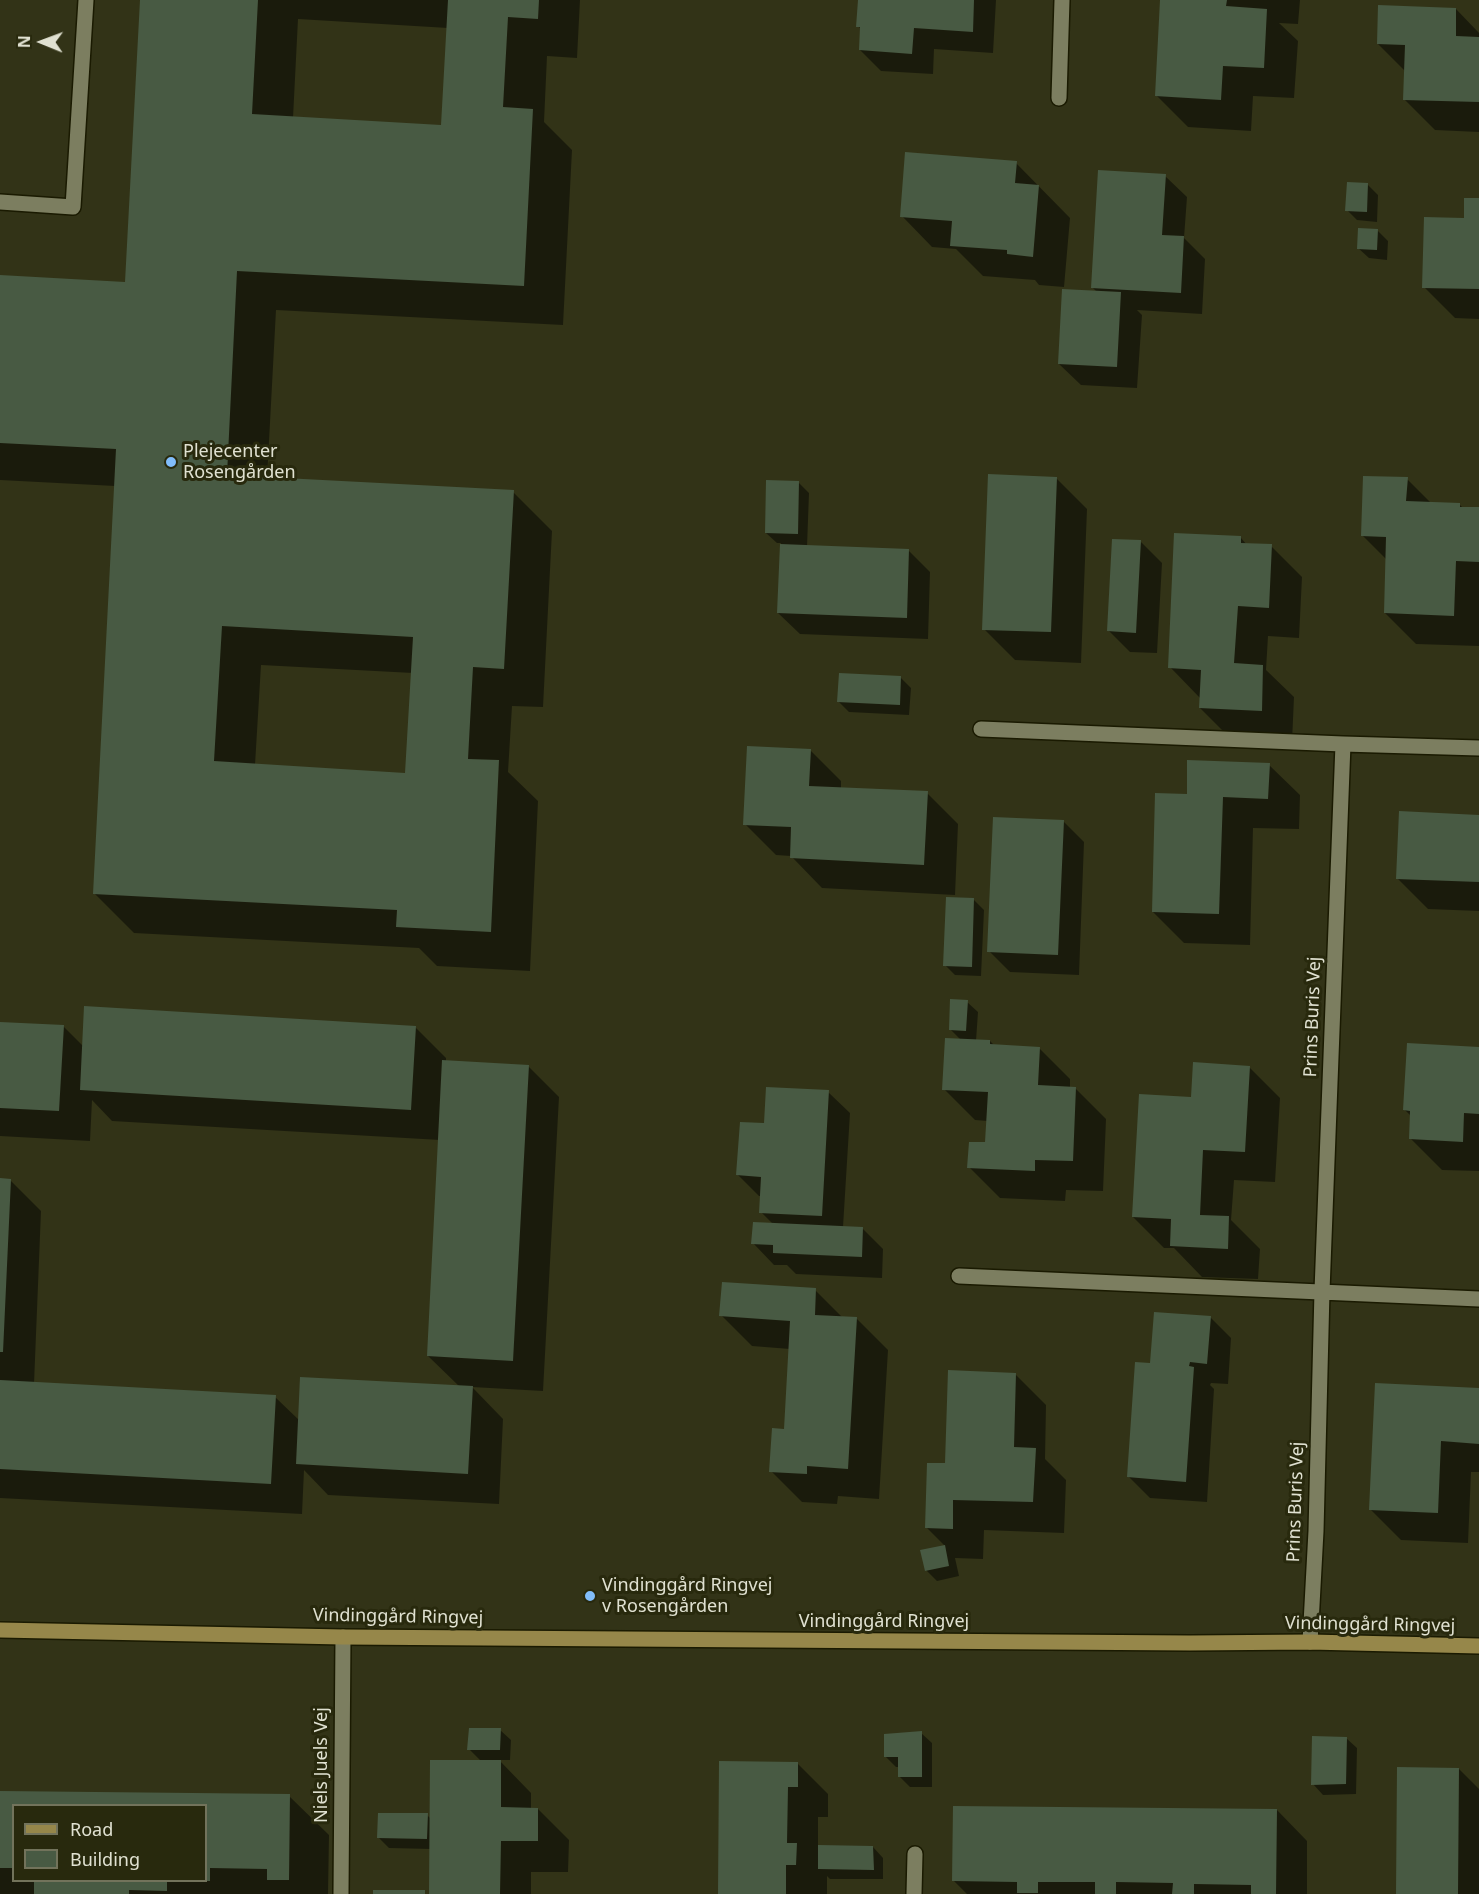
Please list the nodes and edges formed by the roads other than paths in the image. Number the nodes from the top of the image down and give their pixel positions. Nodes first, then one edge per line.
1 (86, 0) edge
2 (1062, 0) edge
3 (1059, 98) dead end
4 (0, 202) edge
5 (981, 729) dead end
6 (1342, 744) junction
7 (1479, 748) edge
8 (959, 1276) dead end
9 (1322, 1291) junction
10 (1479, 1299) edge
11 (0, 1630) edge
12 (343, 1636) junction
13 (1310, 1642) junction
14 (1479, 1646) edge
15 (915, 1854) dead end
16 (340, 1894) edge
17 (914, 1894) edge

1 - 4 street
2 - 3 street
5 - 6 street
6 - 7 street
6 - 9 street, Prins Buris Vej
8 - 9 street
9 - 10 street
9 - 13 street, Prins Buris Vej
11 - 12 street, Vindinggård Ringvej
12 - 13 street, Vindinggård Ringvej
12 - 16 street, Niels Juels Vej
13 - 14 street, Vindinggård Ringvej
15 - 17 street

